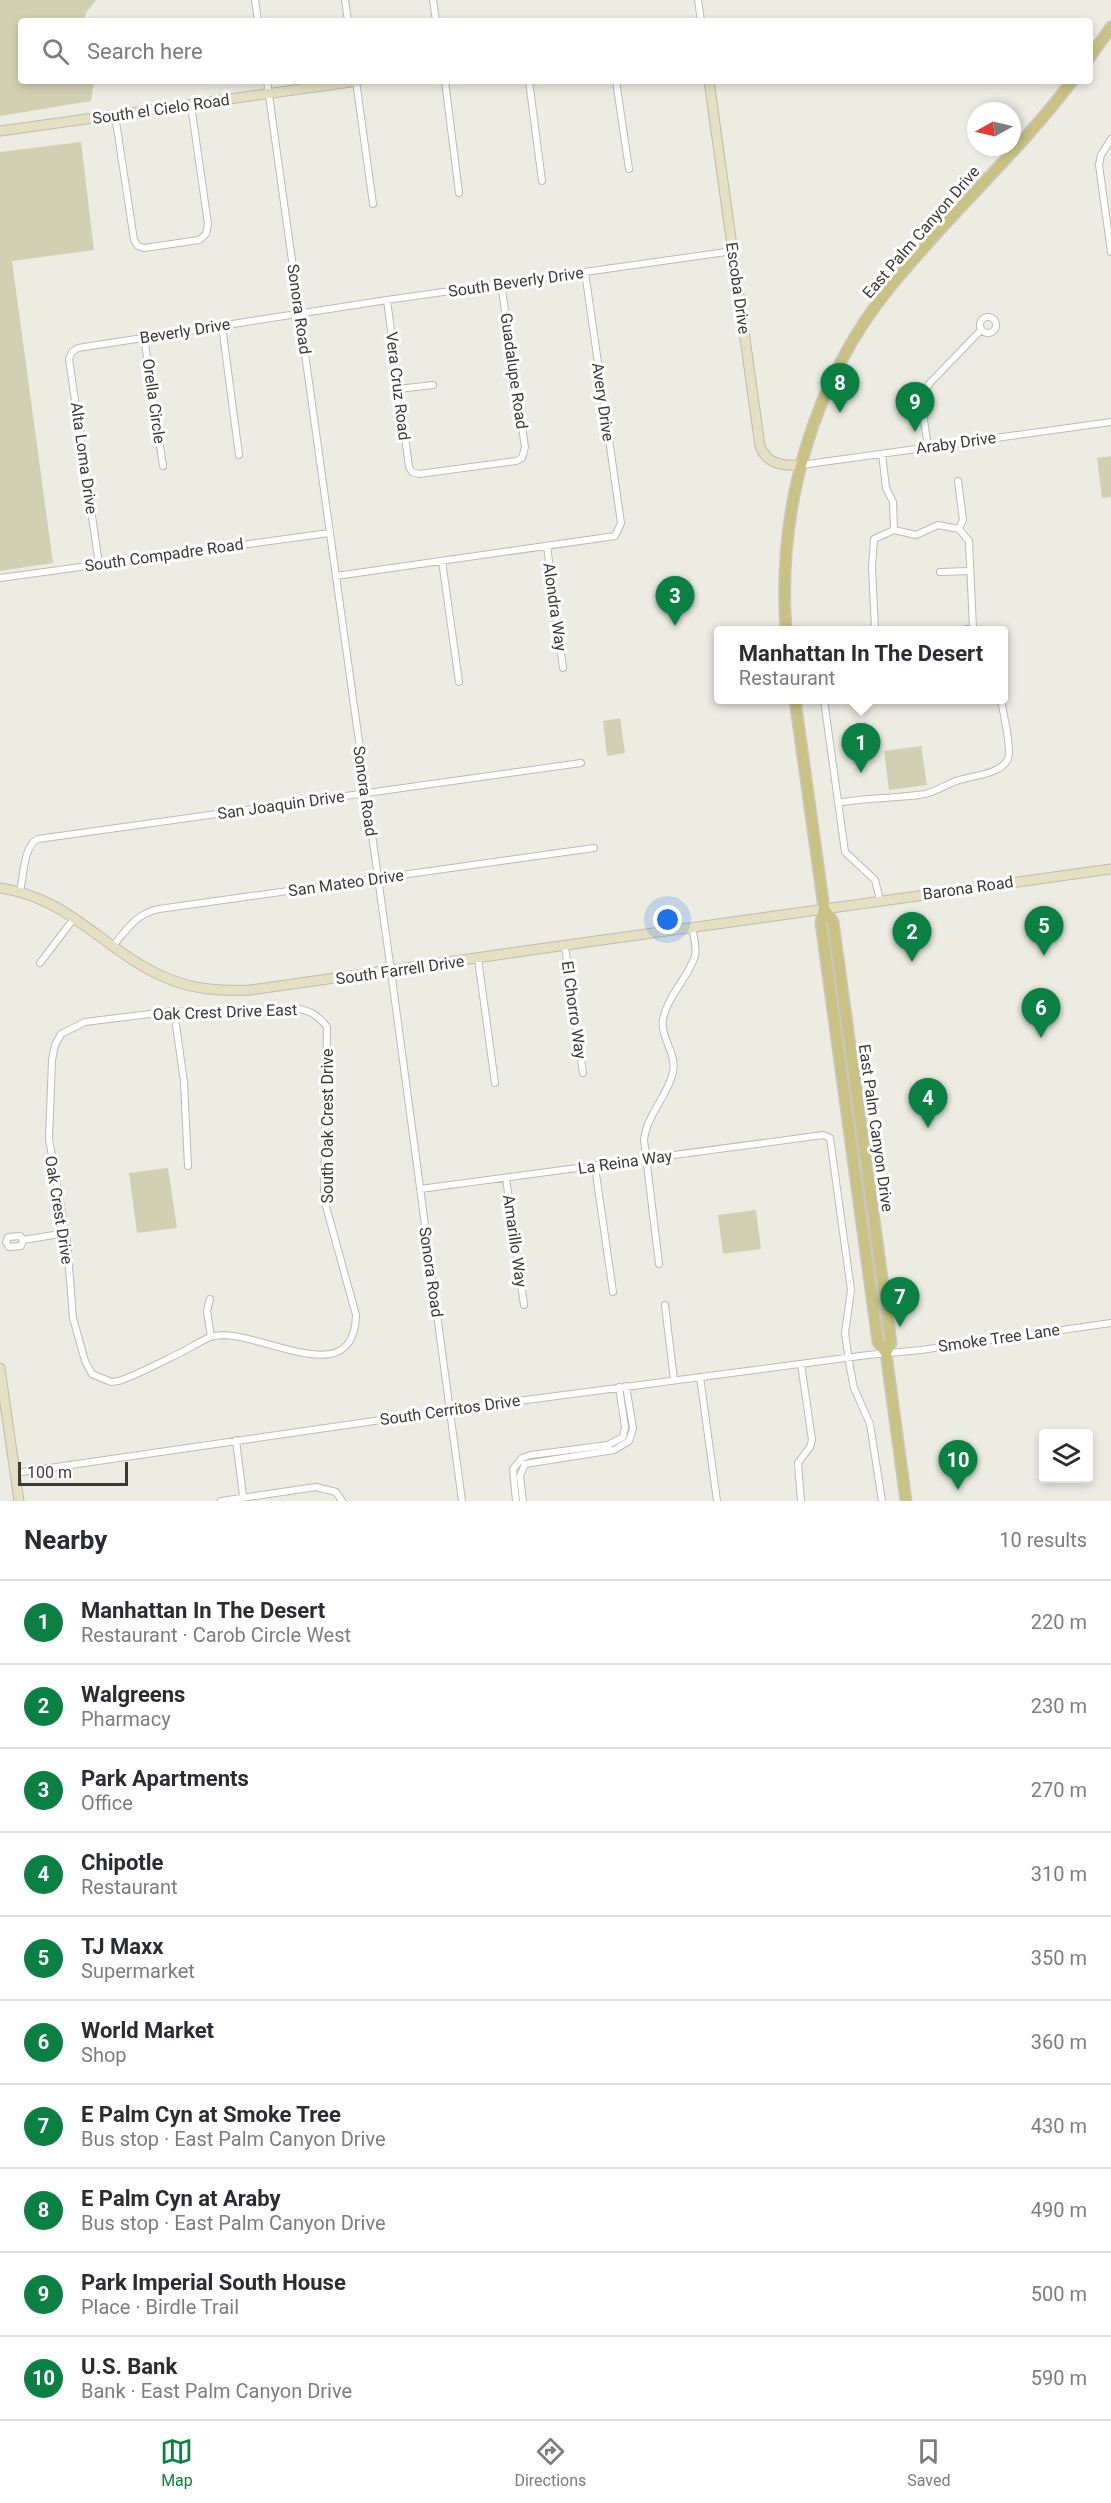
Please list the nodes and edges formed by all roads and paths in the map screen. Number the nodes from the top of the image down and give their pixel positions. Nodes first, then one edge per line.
1 (255, 0) edge
2 (345, 0) edge
3 (433, 0) edge
4 (698, 0) edge
5 (258, 18) edge
6 (348, 18) edge
7 (436, 18) edge
8 (701, 18) edge
9 (1111, 27) edge
10 (1093, 52) edge
11 (267, 84) edge
12 (335, 84) edge
13 (357, 84) edge
14 (445, 84) edge
15 (529, 84) edge
16 (616, 84) edge
17 (709, 84) edge
18 (1069, 84) edge
19 (268, 93) junction
20 (191, 105) junction
21 (116, 115) junction
22 (0, 131) edge
23 (1111, 139) edge
24 (629, 170) dead end
25 (543, 181) dead end
26 (459, 193) dead end
27 (373, 204) dead end
28 (733, 251) junction
29 (1111, 252) edge
30 (585, 272) junction
31 (501, 283) junction
32 (387, 300) junction
33 (299, 313) junction
34 (222, 326) junction
35 (981, 330) dead end
36 (144, 337) junction
37 (72, 352) joint
38 (433, 385) dead end
39 (399, 389) junction
40 (1111, 422) edge
41 (928, 447) junction
42 (882, 453) junction
43 (239, 455) dead end
44 (801, 465) junction
45 (163, 466) dead end
46 (412, 472) joint
47 (958, 482) dead end
48 (959, 529) junction
49 (894, 531) junction
50 (329, 533) junction
51 (547, 546) junction
52 (442, 561) junction
53 (99, 564) junction
54 (969, 571) junction
55 (940, 572) dead end
56 (336, 576) junction
57 (0, 578) edge
58 (786, 626) edge
59 (875, 626) edge
60 (973, 626) edge
61 (563, 668) dead end
62 (459, 682) dead end
63 (796, 704) edge
64 (825, 704) edge
65 (1002, 704) edge
66 (580, 764) dead end
67 (365, 794) junction
68 (838, 803) junction
69 (594, 848) dead end
70 (1111, 869) edge
71 (377, 879) junction
72 (0, 888) edge
73 (20, 891) junction
74 (880, 900) junction
75 (824, 908) junction
76 (75, 917) junction
77 (692, 928) junction
78 (113, 946) junction
79 (565, 947) junction
80 (478, 959) junction
81 (40, 963) dead end
82 (391, 971) junction
83 (174, 1011) junction
84 (318, 1016) joint
85 (61, 1034) joint
86 (583, 1073) dead end
87 (495, 1083) dead end
88 (646, 1159) junction
89 (188, 1166) dead end
90 (595, 1167) junction
91 (506, 1178) junction
92 (420, 1189) junction
93 (66, 1233) junction
94 (23, 1240) junction
95 (3, 1242) edge
96 (659, 1264) dead end
97 (613, 1292) dead end
98 (210, 1299) dead end
99 (524, 1305) dead end
100 (664, 1305) dead end
101 (1111, 1323) edge
102 (212, 1337) junction
103 (886, 1353) junction
104 (849, 1358) junction
105 (801, 1364) junction
106 (0, 1368) edge
107 (700, 1377) junction
108 (674, 1380) junction
109 (623, 1387) junction
110 (450, 1410) junction
111 (236, 1440) junction
112 (15, 1473) junction
113 (243, 1496) junction
114 (19, 1501) edge
115 (221, 1501) edge
116 (342, 1501) edge
117 (462, 1501) edge
118 (516, 1501) edge
119 (523, 1501) edge
120 (717, 1501) edge
121 (801, 1501) edge
122 (882, 1501) edge
123 (906, 1501) edge

1 - 5 street
2 - 6 street
3 - 7 street
4 - 8 street
9 - 10 main road
11 - 19 street, Sonora Road
12 - 19 street, South el Cielo Road
13 - 27 street
14 - 26 street
15 - 25 street
16 - 24 street
17 - 28 street, Escoba Drive
18 - 44 main road, East Palm Canyon Drive
19 - 20 street, South el Cielo Road
19 - 33 street, Sonora Road
20 - 21 street, South el Cielo Road
20 - 21 street
21 - 22 street, South el Cielo Road
23 - 29 street
28 - 30 street, South Beverly Drive
28 - 44 street, Escoba Drive
30 - 31 street, South Beverly Drive
30 - 51 street, Avery Drive
31 - 32 street, South Beverly Drive
31 - 46 street, Guadalupe Road
32 - 33 street, South Beverly Drive
32 - 39 street, Vera Cruz Road
33 - 34 street, Beverly Drive
33 - 50 street, Sonora Road
34 - 36 street, Beverly Drive
34 - 43 street
35 - 41 street
36 - 37 street, Beverly Drive
36 - 45 street, Orella Circle
37 - 53 street, Alta Loma Drive
38 - 39 street
39 - 46 street, Vera Cruz Road
40 - 41 street, Araby Drive
41 - 42 street, Araby Drive
42 - 44 street, Araby Drive
42 - 49 street
44 - 58 main road, East Palm Canyon Drive
47 - 48 street
48 - 49 street
48 - 54 street
49 - 59 street
50 - 53 street, South Compadre Road
50 - 56 street, Sonora Road
51 - 52 street
51 - 61 street, Alondra Way
52 - 56 street
52 - 62 street
53 - 57 street, South Compadre Road
54 - 55 street
54 - 60 street
56 - 67 street, Sonora Road
63 - 75 main road, East Palm Canyon Drive
64 - 68 street
65 - 68 street
66 - 67 street, San Joaquin Drive
67 - 71 street, Sonora Road
67 - 73 street, San Joaquin Drive
68 - 74 street
69 - 71 street, San Mateo Drive
70 - 74 street, Barona Road
71 - 78 street, San Mateo Drive
71 - 82 street, Sonora Road
72 - 73 street, South Farrell Drive
73 - 76 street, South Farrell Drive
74 - 75 street, Barona Road
75 - 77 street, South Farrell Drive
75 - 103 main road, East Palm Canyon Drive
76 - 78 street, South Farrell Drive
76 - 81 street
77 - 79 street, South Farrell Drive
77 - 88 street
78 - 82 street, South Farrell Drive
79 - 80 street, South Farrell Drive
79 - 86 street, El Chorro Way
80 - 82 street, South Farrell Drive
80 - 87 street
82 - 92 street, Sonora Road
83 - 84 street, Oak Crest Drive East
83 - 85 street, Oak Crest Drive East
83 - 89 street
84 - 102 street, South Oak Crest Drive
85 - 93 street, Oak Crest Drive
88 - 90 street, La Reina Way
88 - 96 street
88 - 104 street, La Reina Way
90 - 91 street, La Reina Way
90 - 97 street
91 - 92 street, La Reina Way
91 - 99 street, Amarillo Way
92 - 110 street, Sonora Road
93 - 94 street
93 - 102 street, Oak Crest Drive
94 - 95 street
94 - 95 street
98 - 102 street
100 - 108 street
101 - 103 street, Smoke Tree Lane
103 - 104 street, South Cerritos Drive
103 - 123 main road, East Palm Canyon Drive
104 - 105 street, South Cerritos Drive
104 - 122 street
105 - 107 street, South Cerritos Drive
105 - 121 street
106 - 112 street
107 - 108 street, South Cerritos Drive
107 - 120 street
108 - 109 street, South Cerritos Drive
109 - 110 street, South Cerritos Drive
109 - 118 street
109 - 119 street
110 - 111 street, South Cerritos Drive
110 - 117 street, Sonora Road
111 - 112 street, South Cerritos Drive
111 - 113 street
112 - 114 street
113 - 115 street
113 - 116 street

